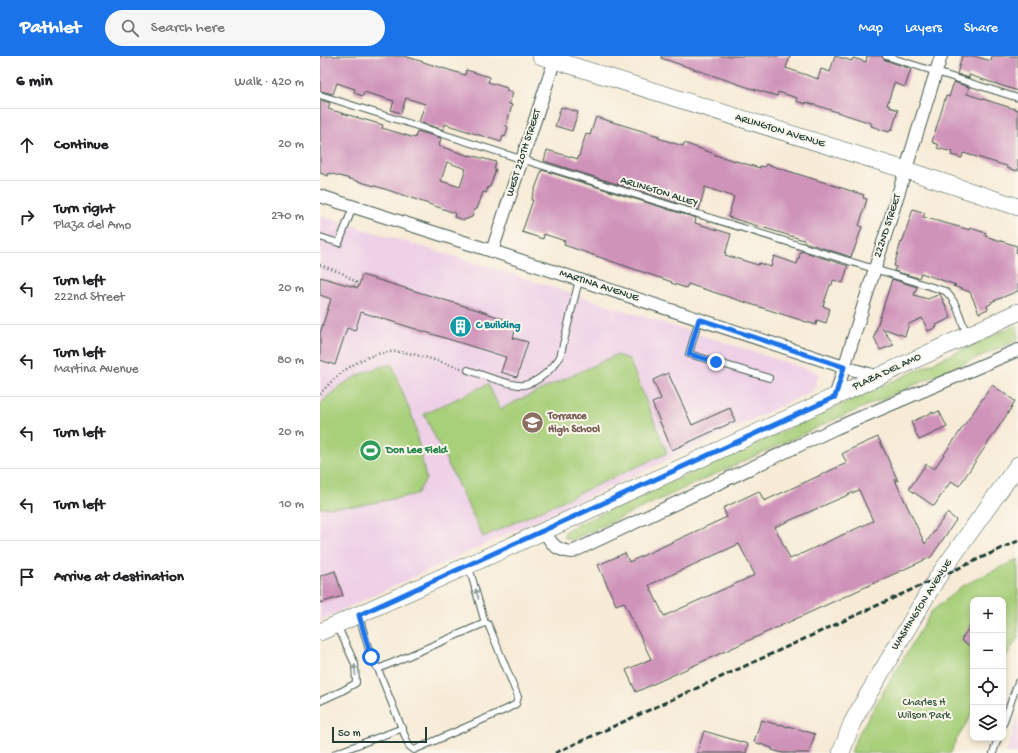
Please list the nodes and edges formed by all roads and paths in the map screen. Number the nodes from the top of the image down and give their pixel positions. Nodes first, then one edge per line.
1 (886, 56) edge
2 (941, 56) edge
3 (550, 58) edge
4 (936, 72) junction
5 (320, 95) edge
6 (1018, 98) edge
7 (521, 159) junction
8 (906, 170) junction
9 (320, 196) edge
10 (353, 207) junction
11 (1018, 207) edge
12 (320, 237) edge
13 (492, 251) junction
14 (320, 265) edge
15 (875, 269) junction
16 (579, 280) junction
17 (354, 287) dead end
18 (1018, 312) edge
19 (699, 319) junction
20 (967, 336) junction
21 (1018, 350) edge
22 (844, 367) junction
23 (468, 370) joint
24 (879, 377) junction
25 (770, 378) dead end
26 (320, 394) edge
27 (835, 397) junction
28 (1018, 465) edge
29 (544, 531) junction
30 (468, 564) junction
31 (359, 615) junction
32 (485, 623) junction
33 (337, 624) junction
34 (320, 632) edge
35 (378, 668) junction
36 (1018, 682) edge
37 (320, 701) edge
38 (1006, 716) edge
39 (403, 728) junction
40 (997, 741) edge
41 (336, 753) edge
42 (841, 753) edge
43 (993, 753) edge

1 - 4 lane
2 - 4 street, 222ND STREET
3 - 7 street, WEST 220TH STREET
3 - 8 street, ARLINGTON AVENUE
4 - 6 lane
4 - 8 street, 222ND STREET
5 - 7 lane, ARLINGTON ALLEY
7 - 13 street, WEST 220TH STREET
7 - 15 lane, ARLINGTON ALLEY
8 - 11 street, ARLINGTON AVENUE
8 - 15 street, 222ND STREET
9 - 10 street, MARTINA AVENUE
10 - 12 lane
10 - 13 street, MARTINA AVENUE
13 - 16 street, MARTINA AVENUE
14 - 17 path
15 - 20 lane, ARLINGTON ALLEY
15 - 22 street, 222ND STREET
16 - 19 street, MARTINA AVENUE
16 - 23 lane
18 - 20 street, PLAZA DEL AMO
19 - 22 street, MARTINA AVENUE
19 - 25 lane
20 - 24 street, PLAZA DEL AMO
21 - 29 street
22 - 24 street, MARTINA AVENUE
22 - 27 street, 222ND STREET
23 - 26 path
24 - 27 street, PLAZA DEL AMO
27 - 29 street, PLAZA DEL AMO
28 - 42 street, WASHINGTON AVENUE
29 - 30 street, PLAZA DEL AMO
30 - 31 street, PLAZA DEL AMO
32 -> 30 lane
31 - 33 street, PLAZA DEL AMO
31 - 35 lane
32 - 35 lane
32 - 39 lane
33 - 34 street, PLAZA DEL AMO
37 -> 33 lane
35 - 39 lane
36 - 38 lane
39 - 41 lane
40 - 43 lane

